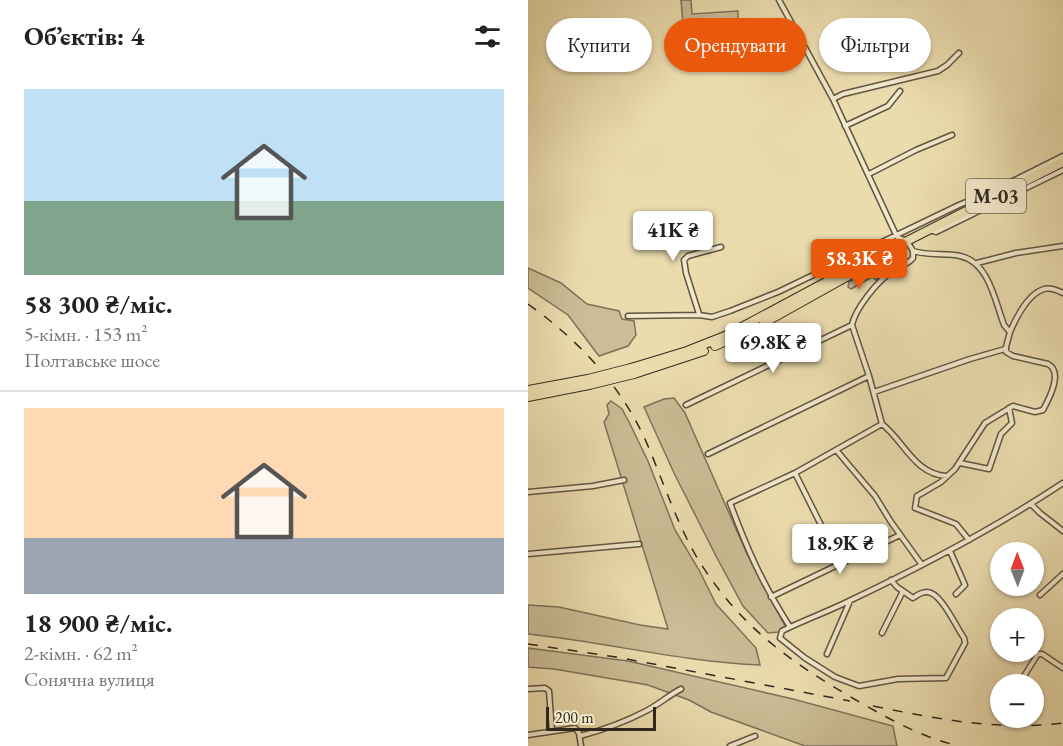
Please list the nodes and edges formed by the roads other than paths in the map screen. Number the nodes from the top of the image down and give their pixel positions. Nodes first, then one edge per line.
1 (779, 0) edge
2 (959, 52) dead end
3 (900, 91) dead end
4 (833, 99) junction
5 (845, 126) junction
6 (952, 135) dead end
7 (1063, 156) edge
8 (1063, 162) edge
9 (1063, 170) edge
10 (869, 174) junction
11 (928, 230) junction
12 (897, 237) junction
13 (907, 241) junction
14 (721, 246) dead end
15 (1063, 246) edge
16 (913, 251) junction
17 (977, 263) junction
18 (860, 270) junction
19 (893, 270) junction
20 (1063, 293) edge
21 (699, 315) junction
22 (628, 316) dead end
23 (852, 326) junction
24 (1010, 332) junction
25 (1005, 349) junction
26 (633, 371) junction
27 (869, 376) junction
28 (589, 382) junction
29 (528, 390) edge
30 (874, 392) junction
31 (528, 397) edge
32 (686, 405) dead end
33 (1009, 408) junction
34 (882, 424) junction
35 (837, 451) junction
36 (708, 454) dead end
37 (960, 463) junction
38 (795, 473) junction
39 (947, 476) junction
40 (624, 480) dead end
41 (1063, 483) edge
42 (528, 492) edge
43 (1032, 504) junction
44 (1063, 531) edge
45 (900, 535) junction
46 (969, 540) junction
47 (639, 544) dead end
48 (950, 551) junction
49 (528, 554) edge
50 (840, 563) junction
51 (922, 565) junction
52 (1063, 574) edge
53 (891, 580) junction
54 (903, 591) junction
55 (1044, 591) edge
56 (956, 594) dead end
57 (771, 597) junction
58 (850, 601) junction
59 (790, 627) junction
60 (882, 633) dead end
61 (827, 654) dead end
62 (1063, 660) edge
63 (1061, 667) edge
64 (1025, 674) edge
65 (528, 689) edge
66 (681, 689) dead end
67 (552, 731) junction
68 (528, 735) edge
69 (580, 736) junction
70 (755, 736) dead end
71 (581, 746) edge
72 (730, 746) edge

1 - 4 street
2 - 4 street
3 - 5 street
4 - 5 street
5 - 10 street
6 - 10 street
7 - 12 street
8 - 11 highway, М-03
9 - 11 street
10 - 12 street
11 - 13 highway, М-03
12 - 13 street
12 - 21 street
13 - 16 street
13 - 18 highway, М-03
13 - 26 highway, М-03
14 - 21 street
15 - 17 street
16 - 17 street
16 - 19 street
17 - 24 street
18 - 19 street
18 - 26 highway, М-03
19 - 23 street
20 - 24 street
21 - 22 street
23 - 27 street
23 - 32 street
24 - 25 street
25 - 30 street
25 - 33 street
26 - 28 highway, М-03, bridge
27 - 30 street
27 - 36 street
28 - 29 highway, М-03
28 - 31 highway, М-03
30 - 34 street
33 - 37 street
33 - 37 street
34 - 35 street
34 - 39 street
35 - 38 street
35 - 45 street
37 - 39 street
38 - 50 street
38 - 57 street
39 - 46 street
40 - 42 street
41 - 43 street
43 - 44 street
43 - 46 street
45 - 50 street
45 - 51 street
46 - 48 street
47 - 49 street
48 - 51 street
48 - 56 street
50 - 57 street
51 - 53 street
52 - 55 street
53 - 54 street
53 - 58 street
54 - 59 street
54 - 60 street
57 - 59 street
58 - 59 street
58 - 61 street
62 - 63 street
63 - 64 street
65 - 67 street
66 - 69 street
67 - 68 street
67 - 69 street
69 - 71 street
70 - 72 street

